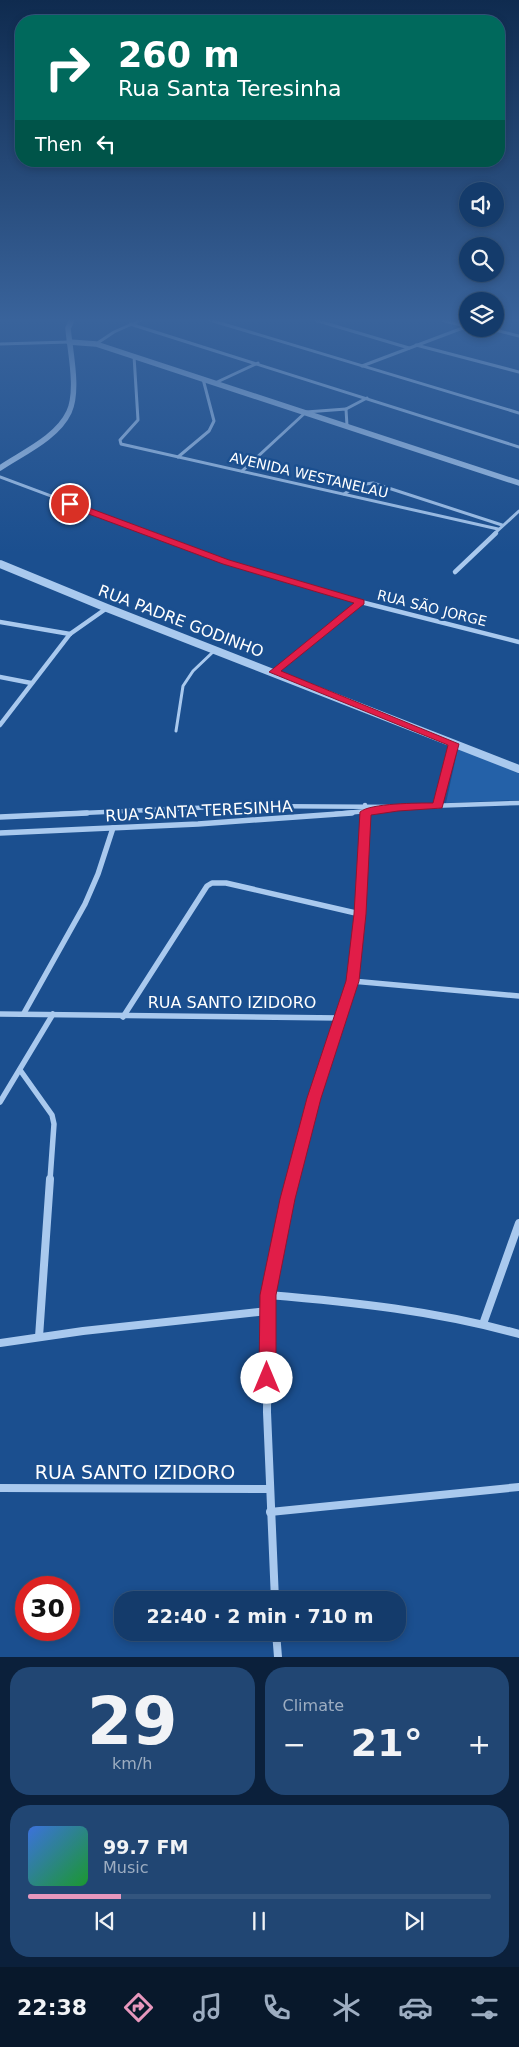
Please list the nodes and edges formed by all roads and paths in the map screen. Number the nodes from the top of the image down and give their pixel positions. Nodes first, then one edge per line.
1 (71, 397) edge
2 (137, 397) edge
3 (208, 397) edge
4 (260, 397) edge
5 (467, 397) edge
6 (367, 398) joint
7 (346, 410) junction
8 (306, 412) junction
9 (519, 413) edge
10 (347, 426) junction
11 (519, 447) edge
12 (178, 457) junction
13 (0, 468) edge
14 (242, 471) junction
15 (0, 478) edge
16 (519, 483) edge
17 (344, 494) junction
18 (519, 511) edge
19 (502, 526) junction
20 (498, 529) junction
21 (0, 564) edge
22 (455, 572) dead end
23 (361, 602) junction
24 (107, 608) junction
25 (0, 622) edge
26 (70, 634) junction
27 (519, 642) edge
28 (216, 650) junction
29 (274, 672) junction
30 (0, 677) edge
31 (31, 682) junction
32 (0, 725) edge
33 (176, 731) dead end
34 (454, 744) junction
35 (519, 769) edge
36 (519, 803) edge
37 (438, 806) junction
38 (366, 809) junction
39 (0, 817) edge
40 (113, 828) junction
41 (0, 833) edge
42 (360, 914) junction
43 (352, 981) junction
44 (519, 996) edge
45 (24, 1013) junction
46 (0, 1014) edge
47 (53, 1014) junction
48 (123, 1016) junction
49 (340, 1018) junction
50 (20, 1070) junction
51 (0, 1102) edge
52 (519, 1223) edge
53 (268, 1295) junction
54 (267, 1311) junction
55 (483, 1324) junction
56 (519, 1334) edge
57 (39, 1337) junction
58 (0, 1343) edge
59 (519, 1487) edge
60 (0, 1488) edge
61 (269, 1489) junction
62 (270, 1512) junction
63 (274, 1591) edge
64 (277, 1641) edge
65 (278, 1657) edge

1 - 13 street
2 - 12 street, AVENIDA WESTANELAU
3 - 12 street
4 - 8 street
5 - 9 street
6 - 7 street
6 - 11 street
7 - 8 street
7 - 10 street
8 - 10 street
8 - 14 street
10 - 16 street
12 - 14 street, AVENIDA WESTANELAU
14 - 17 street, AVENIDA WESTANELAU
15 - 23 street, RUA SÃO JORGE
17 - 19 street
17 - 20 street, AVENIDA WESTANELAU
18 - 19 street
19 - 20 street
20 - 22 street
21 - 24 street, RUA PADRE GODINHO
23 - 27 street, RUA SÃO JORGE
23 - 29 street
24 - 26 street
24 - 28 street, RUA PADRE GODINHO
25 - 26 street
26 - 31 street
28 - 29 street, RUA PADRE GODINHO
28 - 33 lane
29 - 34 street, RUA PADRE GODINHO
30 - 31 street
31 - 32 street
34 - 35 street, RUA PADRE GODINHO
34 - 37 street
36 - 37 street, RUA SANTA TERESINHA
37 - 38 street, RUA SANTA TERESINHA
38 - 39 street, RUA SANTA TERESINHA
38 - 40 street, RUA SANTA TERESINHA
38 - 42 street
40 - 41 street, RUA SANTA TERESINHA
40 - 45 street
42 - 43 street
42 - 48 street, RUA SANTO IZIDORO
43 - 44 street
43 - 49 street
45 - 46 street, RUA SANTO IZIDORO
45 - 47 street, RUA SANTO IZIDORO
47 - 48 street, RUA SANTO IZIDORO
47 - 50 street
48 - 49 street, RUA SANTO IZIDORO
49 - 53 street
50 - 51 street
50 - 57 street
52 - 55 street
53 - 54 street
53 - 55 street
54 - 57 street
54 - 61 street
55 - 56 street
57 - 58 street
59 - 62 street
60 - 61 street, RUA SANTO IZIDORO
61 - 62 street
62 - 63 street
64 - 65 street

